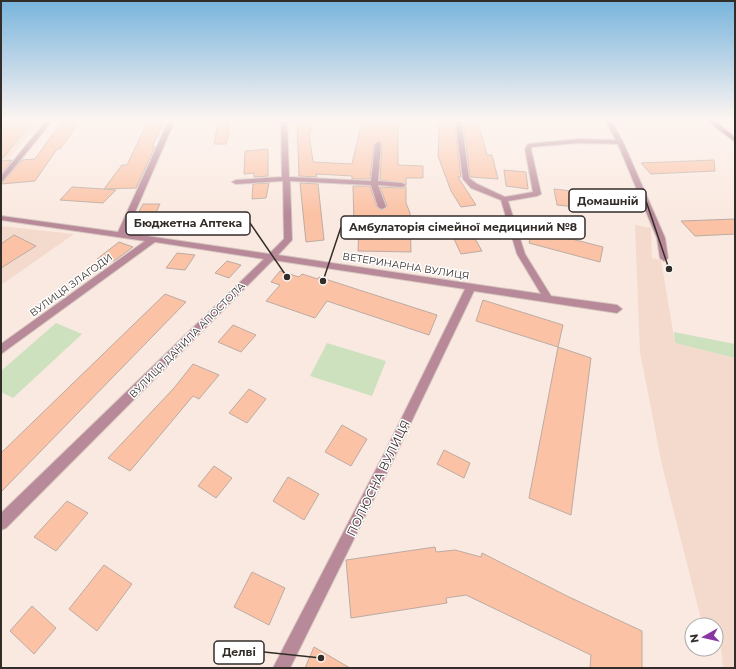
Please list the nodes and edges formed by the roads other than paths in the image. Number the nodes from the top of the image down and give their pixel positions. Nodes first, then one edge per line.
1 (25, 151) edge
2 (158, 151) edge
3 (285, 151) edge
4 (377, 151) edge
5 (462, 151) edge
6 (528, 151) edge
7 (624, 151) edge
8 (286, 179) junction
9 (1, 180) edge
10 (236, 182) dead end
11 (374, 183) junction
12 (402, 185) dead end
13 (504, 199) junction
14 (382, 208) dead end
15 (1, 218) edge
16 (121, 234) junction
17 (153, 239) junction
18 (272, 256) junction
19 (664, 258) dead end
20 (471, 287) junction
21 (548, 298) junction
22 (617, 309) dead end
23 (1, 350) edge
24 (1, 523) edge
25 (281, 668) edge

1 - 9 street
2 - 16 street
3 - 8 street, ВУЛИЦЯ ДАНИЛА АПОСТОЛА
4 - 11 street
5 - 13 street
6 - 13 street
7 - 19 street
8 - 10 street
8 - 11 street
8 - 18 street, ВУЛИЦЯ ДАНИЛА АПОСТОЛА
11 - 12 street
11 - 14 street
13 - 21 street
15 - 16 street, ВЕТЕРИНАРНА ВУЛИЦЯ
16 - 17 street, ВЕТЕРИНАРНА ВУЛИЦЯ
17 - 18 street, ВЕТЕРИНАРНА ВУЛИЦЯ
17 - 23 street, ВУЛИЦЯ ЗЛАГОДИ
18 - 20 street, ВЕТЕРИНАРНА ВУЛИЦЯ
18 - 24 street, ВУЛИЦЯ ДАНИЛА АПОСТОЛА
20 - 21 street, ВЕТЕРИНАРНА ВУЛИЦЯ
20 - 25 street, ПОЛЮСНА ВУЛИЦЯ
21 - 22 street, ВЕТЕРИНАРНА ВУЛИЦЯ

